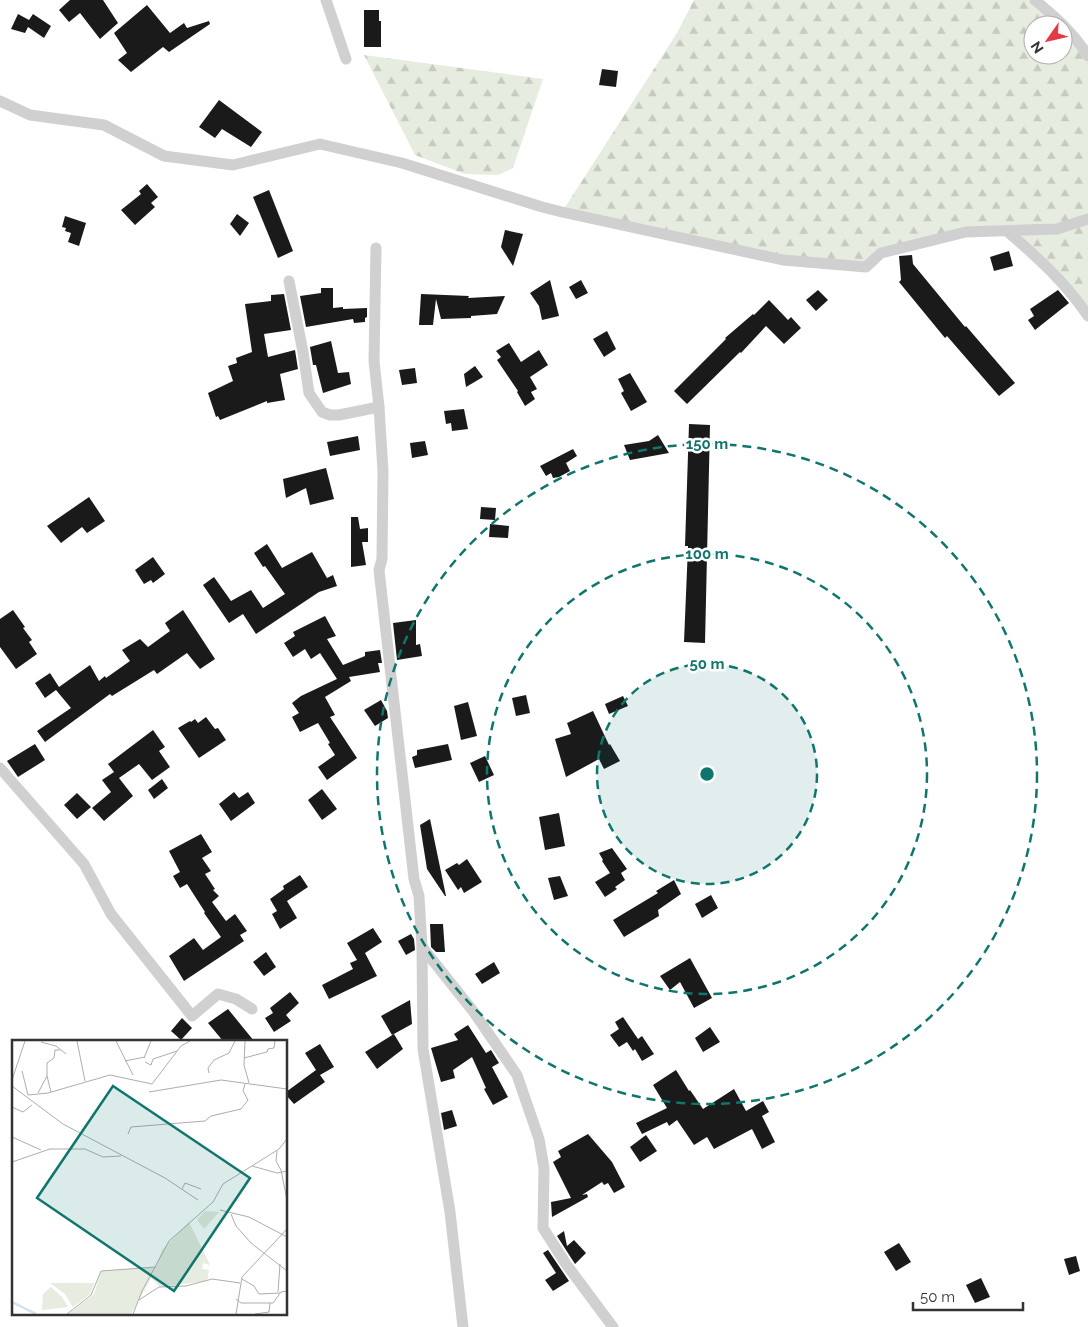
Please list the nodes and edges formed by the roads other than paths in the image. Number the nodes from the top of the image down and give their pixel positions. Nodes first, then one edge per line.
1 (326, 0) edge
2 (1034, 0) edge
3 (1088, 56) edge
4 (346, 59) dead end
5 (0, 101) edge
6 (1088, 219) edge
7 (1007, 231) junction
8 (376, 248) dead end
9 (289, 281) dead end
10 (1088, 316) edge
11 (379, 407) junction
12 (0, 768) edge
13 (422, 947) junction
14 (252, 1009) dead end
15 (463, 1327) edge
16 (614, 1327) edge

1 - 4 street
2 - 3 street
5 - 7 street
6 - 7 street
7 - 10 street
8 - 11 street
9 - 11 street
11 - 13 street
12 - 14 street
13 - 15 street
13 - 16 street

